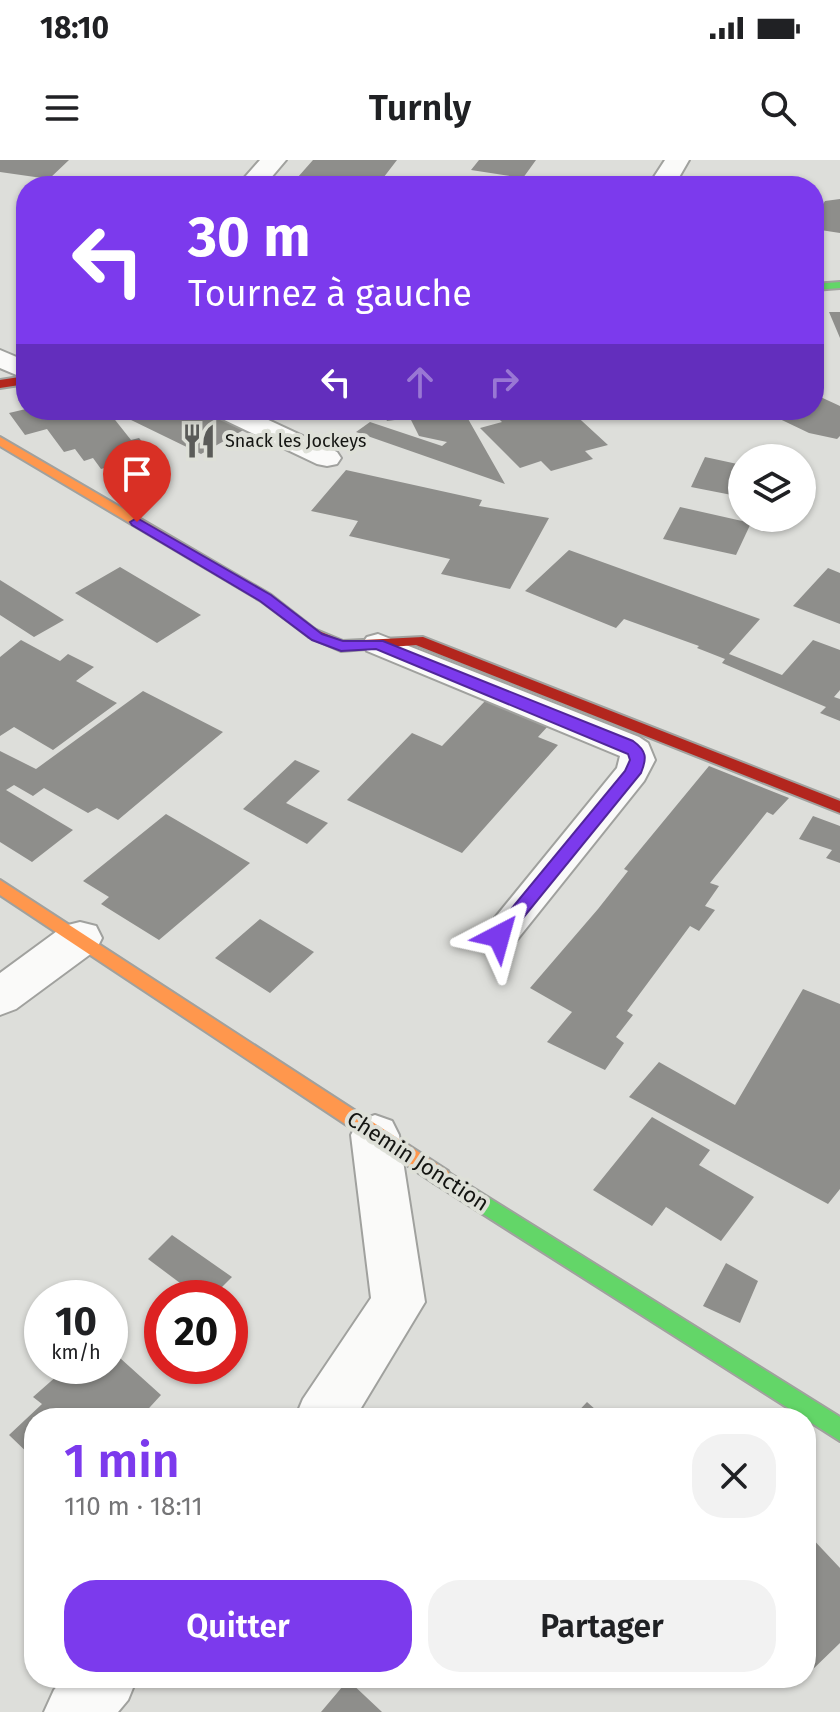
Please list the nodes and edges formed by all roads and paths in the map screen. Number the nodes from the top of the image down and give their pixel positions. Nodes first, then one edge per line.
1 (274, 160) edge
2 (259, 176) edge
3 (246, 420) edge
4 (0, 441) edge
5 (327, 458) dead end
6 (378, 644) junction
7 (840, 807) edge
8 (0, 886) edge
9 (499, 936) dead end
10 (80, 938) junction
11 (0, 997) edge
12 (375, 1135) junction
13 (329, 1408) edge
14 (805, 1408) edge
15 (816, 1415) edge
16 (840, 1430) edge

1 - 2 street
3 - 5 lane
4 - 6 street
6 - 7 street
6 - 9 lane
8 - 10 street, Chemin Jonction
10 - 11 street
10 - 12 street, Chemin Jonction
12 - 13 street
12 - 14 street, Chemin Jonction
15 - 16 street, Chemin Jonction

